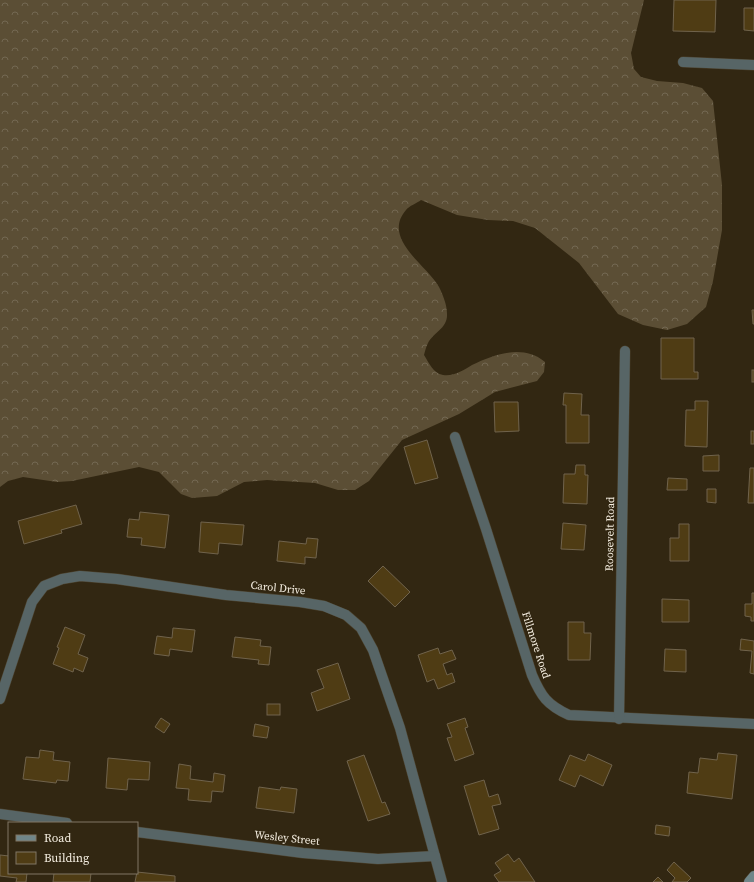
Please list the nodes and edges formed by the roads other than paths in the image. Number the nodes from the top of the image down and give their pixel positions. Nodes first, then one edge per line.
1 (682, 62) dead end
2 (754, 65) edge
3 (625, 350) dead end
4 (455, 437) dead end
5 (0, 699) edge
6 (618, 719) junction
7 (754, 724) edge
8 (0, 814) edge
9 (60, 822) edge
10 (138, 832) edge
11 (435, 856) junction
12 (754, 876) edge
13 (442, 882) edge
14 (749, 882) edge

1 - 2 street
3 - 6 street, Roosevelt Road
4 - 6 street, Fillmore Road
5 - 11 street, Carol Drive
6 - 7 street, Fillmore Road
8 - 9 street
10 - 11 street, Wesley Street
11 - 13 street, Carol Drive
12 - 14 street

